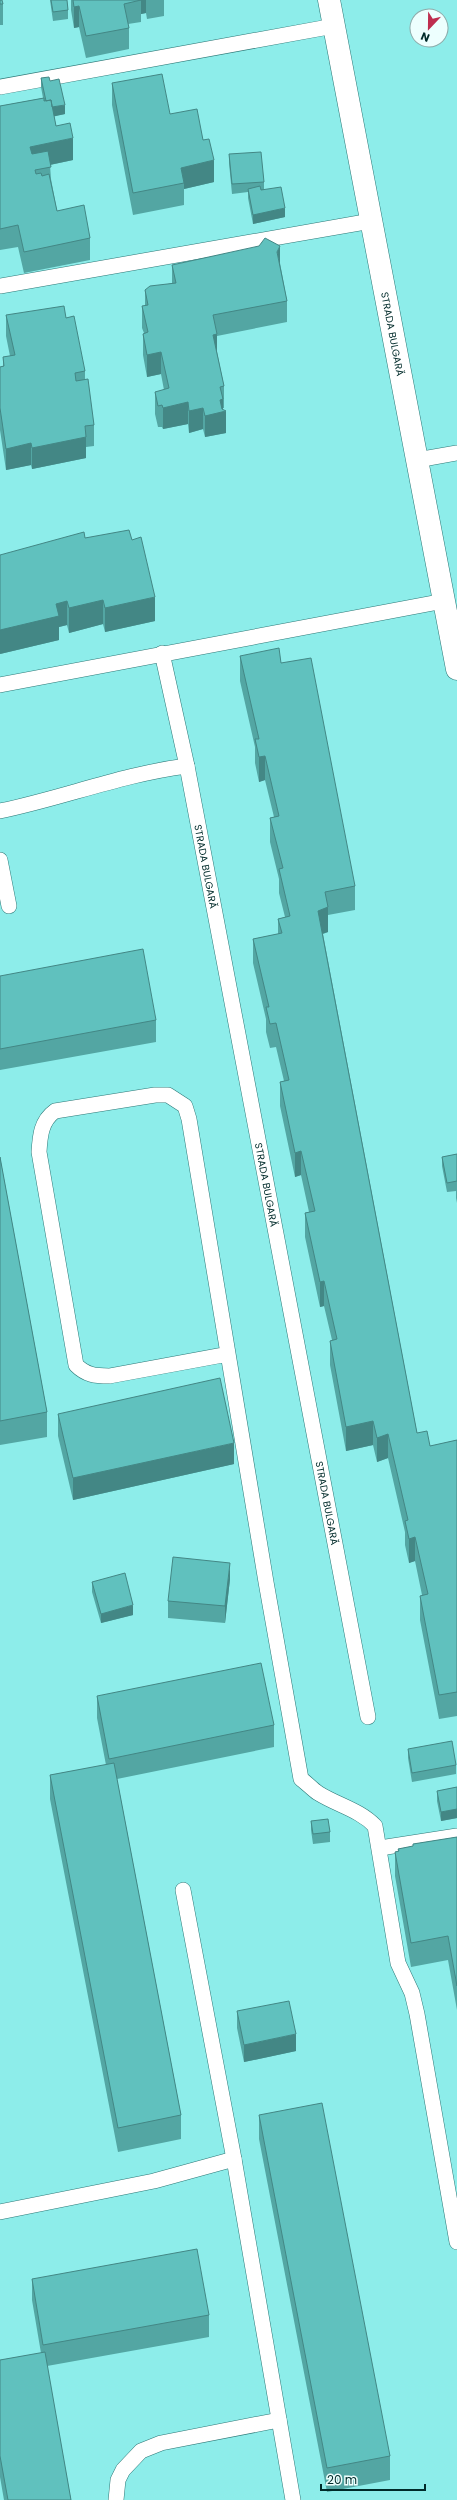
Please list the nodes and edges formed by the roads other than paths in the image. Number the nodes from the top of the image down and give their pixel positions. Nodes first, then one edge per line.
1 (329, 0) edge
2 (334, 26) junction
3 (0, 87) edge
4 (371, 220) junction
5 (0, 286) edge
6 (457, 454) edge
7 (417, 460) junction
8 (444, 602) junction
9 (162, 653) junction
10 (457, 669) edge
11 (0, 685) edge
12 (187, 766) junction
13 (0, 811) edge
14 (0, 860) edge
15 (9, 906) dead end
16 (228, 1354) junction
17 (368, 1717) dead end
18 (457, 1836) edge
19 (380, 1848) junction
20 (183, 1890) dead end
21 (234, 2159) junction
22 (0, 2212) edge
23 (457, 2242) edge
24 (279, 2420) junction
25 (116, 2500) edge
26 (293, 2500) edge

1 - 2 street, STRADA BULGARĂ
2 - 3 lane
2 - 4 street, STRADA BULGARĂ
4 - 5 lane
4 - 7 street, STRADA BULGARĂ
6 - 7 lane
7 - 8 street, STRADA BULGARĂ
8 - 9 lane
8 - 10 street, STRADA BULGARĂ
9 - 11 lane
9 - 12 lane, STRADA BULGARĂ
12 - 13 lane
12 - 17 lane, STRADA BULGARĂ
14 - 15 lane
16 - 16 lane
16 - 19 lane
18 - 19 lane
19 - 23 lane
20 - 21 lane
21 - 22 lane
21 - 24 lane
24 - 25 lane
24 - 26 lane

